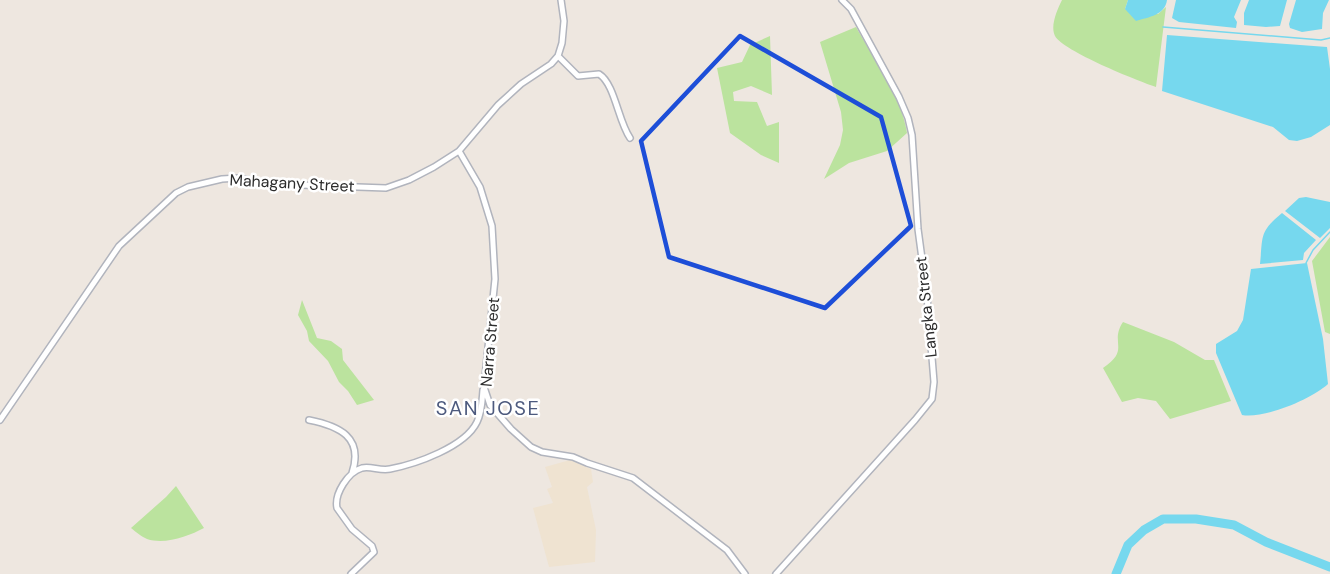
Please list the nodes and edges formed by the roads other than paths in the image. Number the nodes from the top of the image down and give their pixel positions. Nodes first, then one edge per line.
1 (561, 0) edge
2 (842, 0) edge
3 (558, 56) junction
4 (630, 138) dead end
5 (459, 151) junction
6 (484, 387) junction
7 (494, 411) junction
8 (481, 413) junction
9 (0, 420) edge
10 (309, 420) dead end
11 (351, 475) junction
12 (351, 574) edge
13 (745, 574) edge
14 (776, 574) edge

1 - 3 street
2 - 14 street, Langka Street
3 - 4 street
3 - 5 street, Mahagany Street
5 - 6 street, Narra Street
5 - 9 street, Mahagany Street
6 - 7 street, Narra Street
6 - 8 street
7 - 8 street
7 - 13 street, Narra Street
8 - 11 street
10 - 11 street
11 - 12 street

